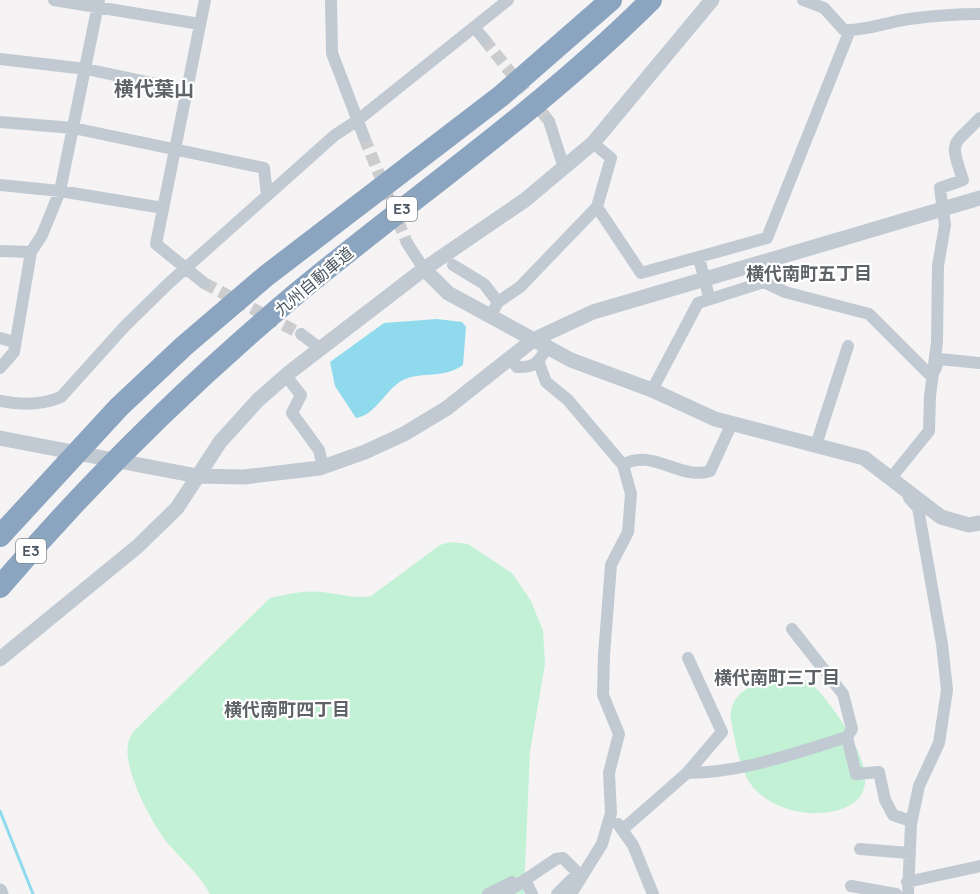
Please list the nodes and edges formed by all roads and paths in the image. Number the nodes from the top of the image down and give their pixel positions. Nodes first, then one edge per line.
1 (54, 0) edge
2 (205, 0) edge
3 (331, 0) edge
4 (508, 0) edge
5 (612, 0) edge
6 (651, 0) edge
7 (712, 0) edge
8 (803, 0) edge
9 (98, 3) edge
10 (980, 14) edge
11 (200, 24) junction
12 (474, 27) junction
13 (850, 30) junction
14 (484, 39) tunnel mouth
15 (0, 59) edge
16 (86, 69) junction
17 (185, 90) junction
18 (980, 118) edge
19 (358, 120) junction
20 (549, 121) tunnel mouth
21 (0, 122) edge
22 (73, 128) junction
23 (364, 137) tunnel mouth
24 (594, 144) junction
25 (174, 148) junction
26 (564, 168) junction
27 (0, 186) edge
28 (60, 191) junction
29 (267, 195) junction
30 (980, 198) edge
31 (597, 207) junction
32 (163, 208) junction
33 (942, 209) junction
34 (406, 243) tunnel mouth
35 (0, 250) edge
36 (31, 252) junction
37 (699, 258) junction
38 (453, 265) dead end
39 (185, 269) junction
40 (424, 269) junction
41 (704, 278) junction
42 (204, 283) tunnel mouth
43 (709, 297) junction
44 (498, 302) junction
45 (490, 317) junction
46 (301, 334) tunnel mouth
47 (0, 338) edge
48 (14, 342) junction
49 (540, 343) junction
50 (848, 346) dead end
51 (321, 349) junction
52 (510, 358) junction
53 (539, 363) junction
54 (980, 363) edge
55 (0, 368) edge
56 (286, 375) junction
57 (932, 377) junction
58 (652, 390) junction
59 (0, 401) edge
60 (732, 423) junction
61 (0, 438) edge
62 (816, 445) junction
63 (623, 465) junction
64 (323, 466) junction
65 (197, 476) junction
66 (891, 478) junction
67 (980, 523) edge
68 (0, 536) edge
69 (0, 587) edge
70 (792, 629) dead end
71 (688, 658) dead end
72 (0, 659) edge
73 (847, 736) junction
74 (687, 773) junction
75 (611, 813) junction
76 (911, 821) junction
77 (622, 830) junction
78 (860, 849) dead end
79 (909, 853) junction
80 (980, 866) edge
81 (523, 881) junction
82 (851, 886) dead end
83 (908, 888) edge
84 (488, 894) edge
85 (504, 894) edge
86 (532, 894) edge
87 (557, 894) edge
88 (571, 894) edge
89 (653, 894) edge
90 (896, 894) edge

1 - 9 street
2 - 11 street
3 - 19 street
4 - 12 street
5 - 68 highway, 九州自動車道 / E3
6 - 69 highway, 九州自動車道 / E3
7 - 24 street
8 - 13 street
9 - 11 street
9 - 16 street
10 - 13 street
11 - 17 street
12 - 14 street
12 - 19 street
13 - 37 street
15 - 16 street
16 - 17 street
16 - 22 street
17 - 25 street
18 - 33 street
19 - 23 street
19 - 29 street
20 - 26 street
21 - 22 street
22 - 25 street
22 - 28 street
24 - 26 street
24 - 31 street
25 - 29 street
25 - 32 street
26 - 40 street
27 - 28 street
28 - 32 street
28 - 36 street
29 - 39 street
30 - 33 street
31 - 37 street
31 - 44 street
32 - 39 street
33 - 41 street
33 - 57 street
34 - 40 street
35 - 36 street
36 - 48 street
37 - 41 street
38 - 44 street
39 - 42 street
39 - 59 street
40 - 45 street
40 - 51 street
41 - 43 street
41 - 49 street
43 - 57 street
43 - 58 street
44 - 45 street
45 - 49 street
46 - 51 street
47 - 48 street
48 - 55 street
49 - 52 street
49 - 53 street
49 - 58 street
50 - 62 street
51 - 56 street
52 - 53 street
52 - 64 street
53 - 63 street
54 - 57 street
56 - 64 street
56 - 65 street
57 - 66 street
58 - 60 street
60 - 62 street
60 - 63 street
61 - 65 street
62 - 66 street
63 - 75 street
64 - 65 street
65 - 72 street
66 - 67 street
66 - 76 street
70 - 73 street
71 - 74 street
73 - 74 street
73 - 76 street
74 - 77 street
75 - 77 street
75 - 88 street
76 - 79 street
77 - 89 street
78 - 79 street
79 - 83 street
80 - 83 street
81 - 84 street
81 - 85 street
81 - 86 street
81 - 87 street
82 - 90 street

